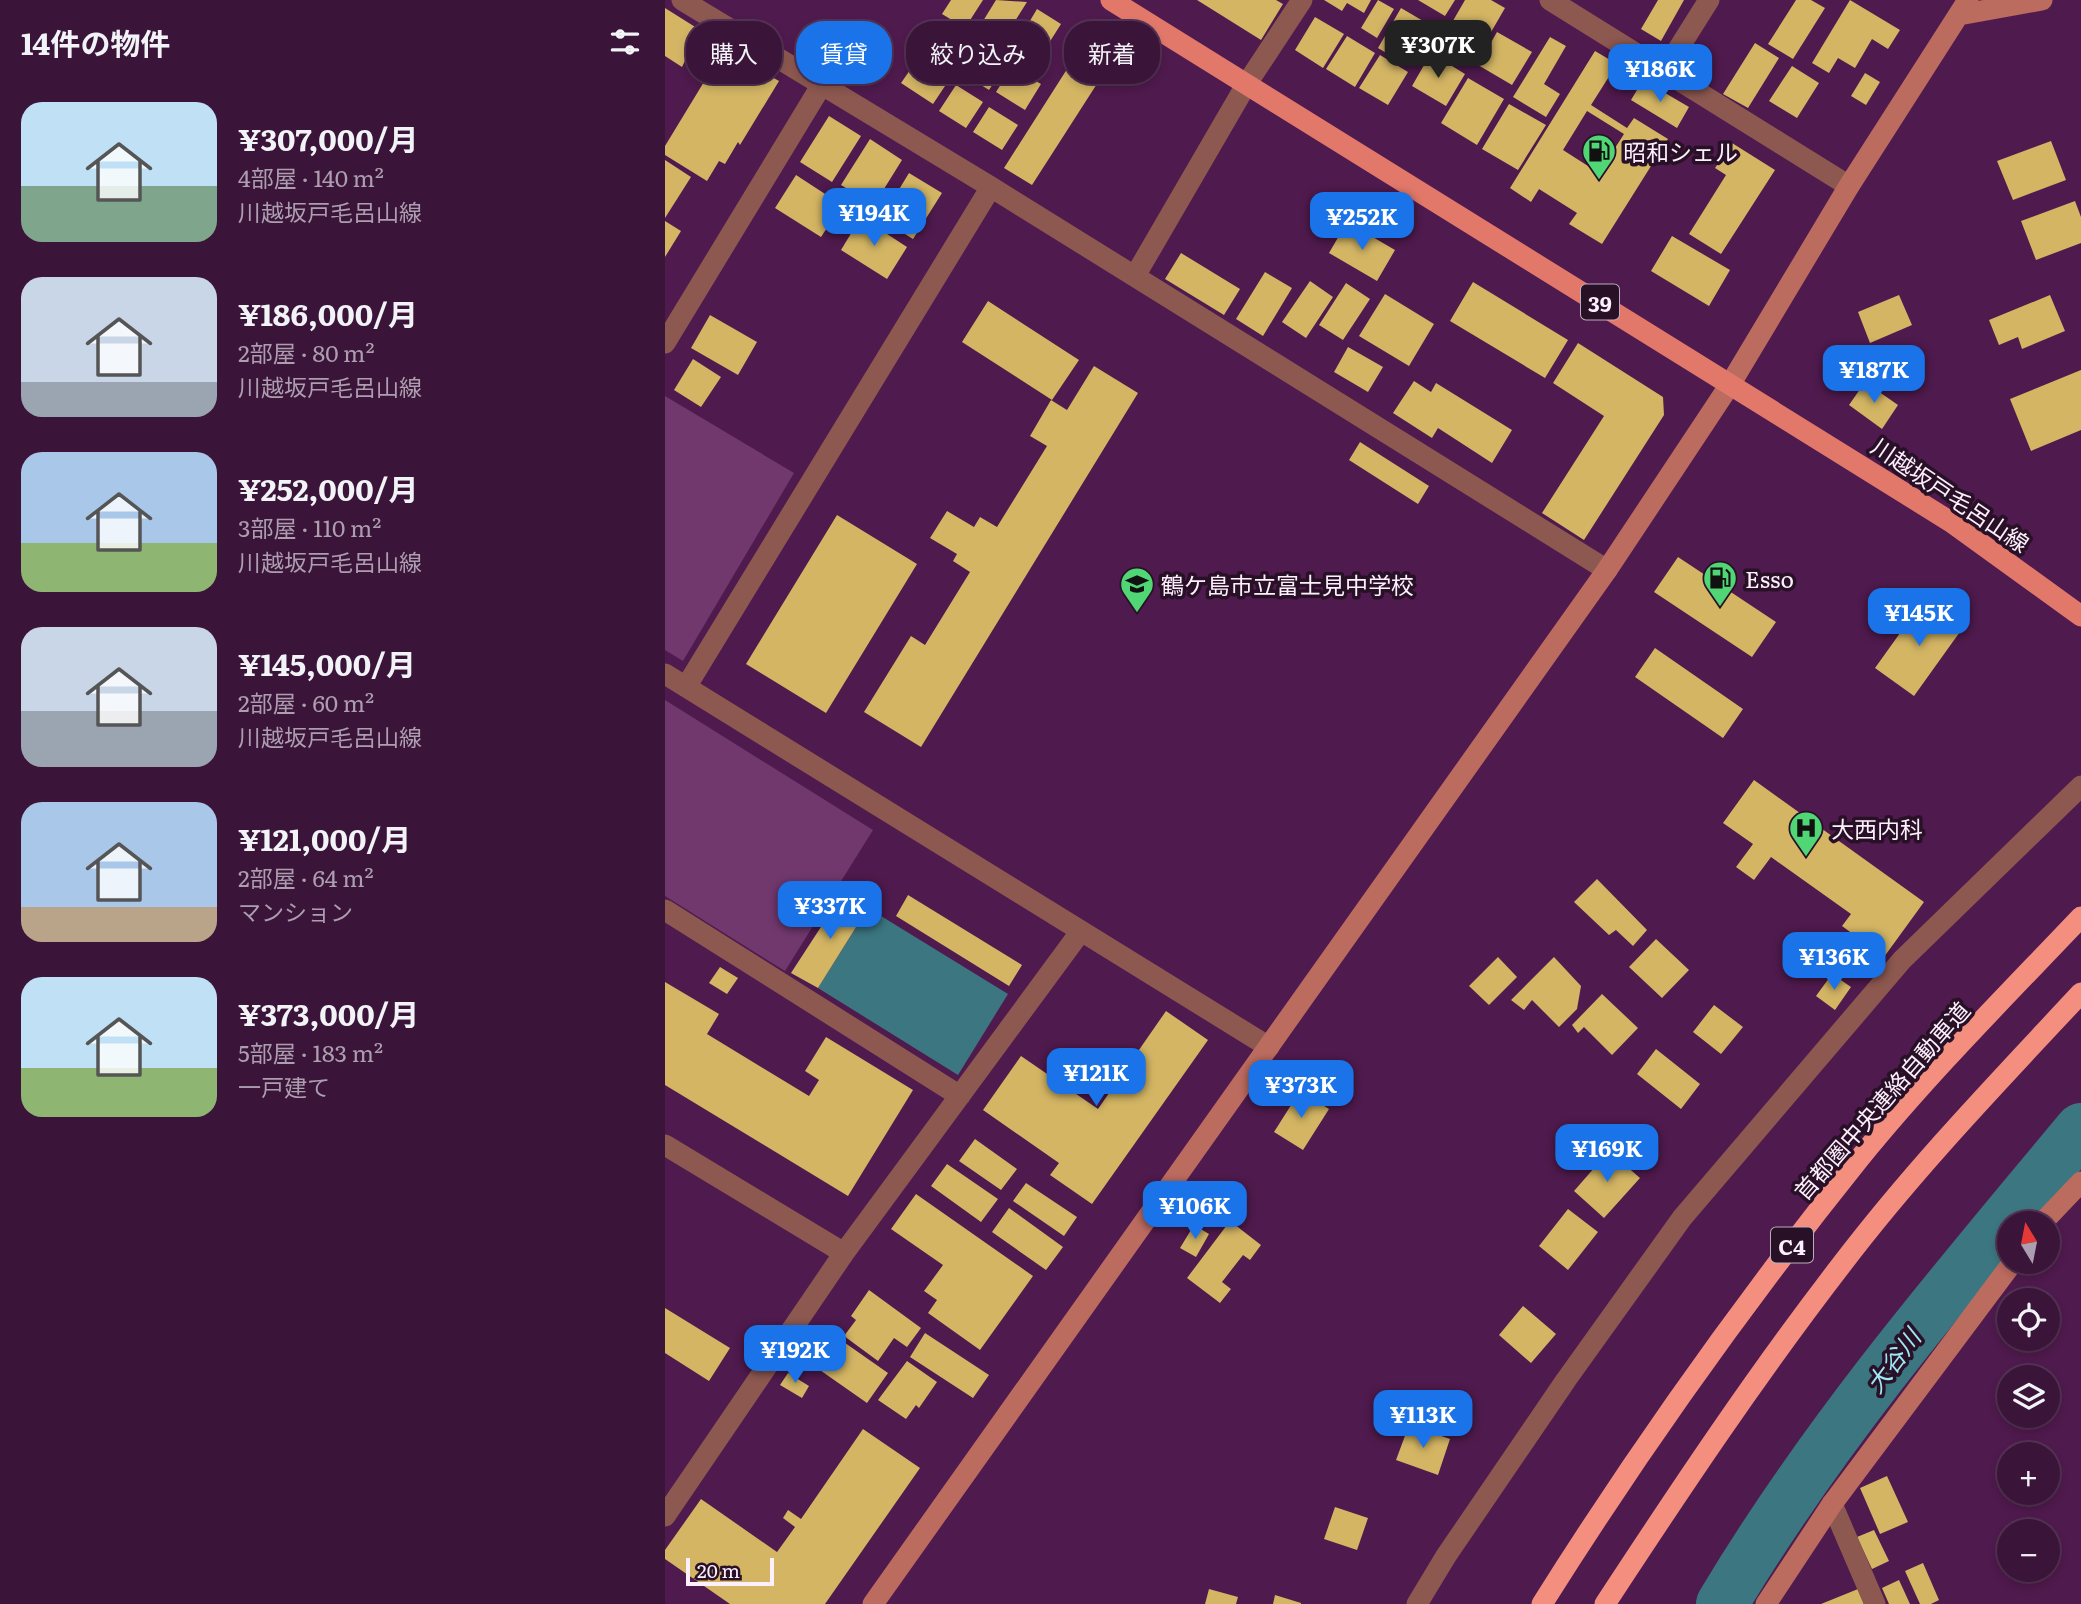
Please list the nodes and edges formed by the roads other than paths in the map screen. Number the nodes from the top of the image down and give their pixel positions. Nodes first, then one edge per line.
1 (682, 0) edge
2 (1111, 0) edge
3 (1302, 0) edge
4 (1550, 0) edge
5 (1709, 0) edge
6 (2042, 0) edge
7 (1963, 8) edge
8 (1665, 70) junction
9 (1247, 85) junction
10 (821, 86) junction
11 (991, 187) junction
12 (1849, 187) junction
13 (1135, 276) junction
14 (665, 343) edge
15 (1731, 383) junction
16 (1607, 570) junction
17 (2081, 616) edge
18 (665, 674) edge
19 (686, 687) junction
20 (2081, 786) edge
21 (665, 910) edge
22 (2081, 917) edge
23 (1081, 931) junction
24 (2081, 993) edge
25 (1269, 1047) junction
26 (960, 1096) junction
27 (665, 1145) edge
28 (2081, 1182) edge
29 (2053, 1211) edge
30 (845, 1253) junction
31 (2004, 1274) edge
32 (1832, 1504) junction
33 (665, 1516) edge
34 (873, 1604) edge
35 (1417, 1604) edge
36 (1542, 1604) edge
37 (1605, 1604) edge
38 (1766, 1604) edge
39 (1875, 1604) edge

1 - 10 street
2 - 9 main road, 川越坂戸毛呂山線 / 39
3 - 9 street
4 - 8 street
5 - 8 street
6 - 7 street
7 - 12 street
8 - 12 street
9 - 13 street
9 - 15 main road, 川越坂戸毛呂山線 / 39
10 - 11 street
10 - 14 street
11 - 13 street
11 - 19 street
12 - 15 street
13 - 16 street
15 - 16 street
15 - 17 main road, 川越坂戸毛呂山線 / 39
16 - 25 street
18 - 19 street
19 - 23 street
20 - 35 street
21 - 26 street
22 - 36 highway, 首都圏中央連絡自動車道 / C4
23 - 25 street
23 - 26 street
24 - 37 highway, C4
25 - 34 street
26 - 30 street
27 - 30 street
28 - 29 street
30 - 33 street
31 - 32 street
32 - 38 street
32 - 39 street

